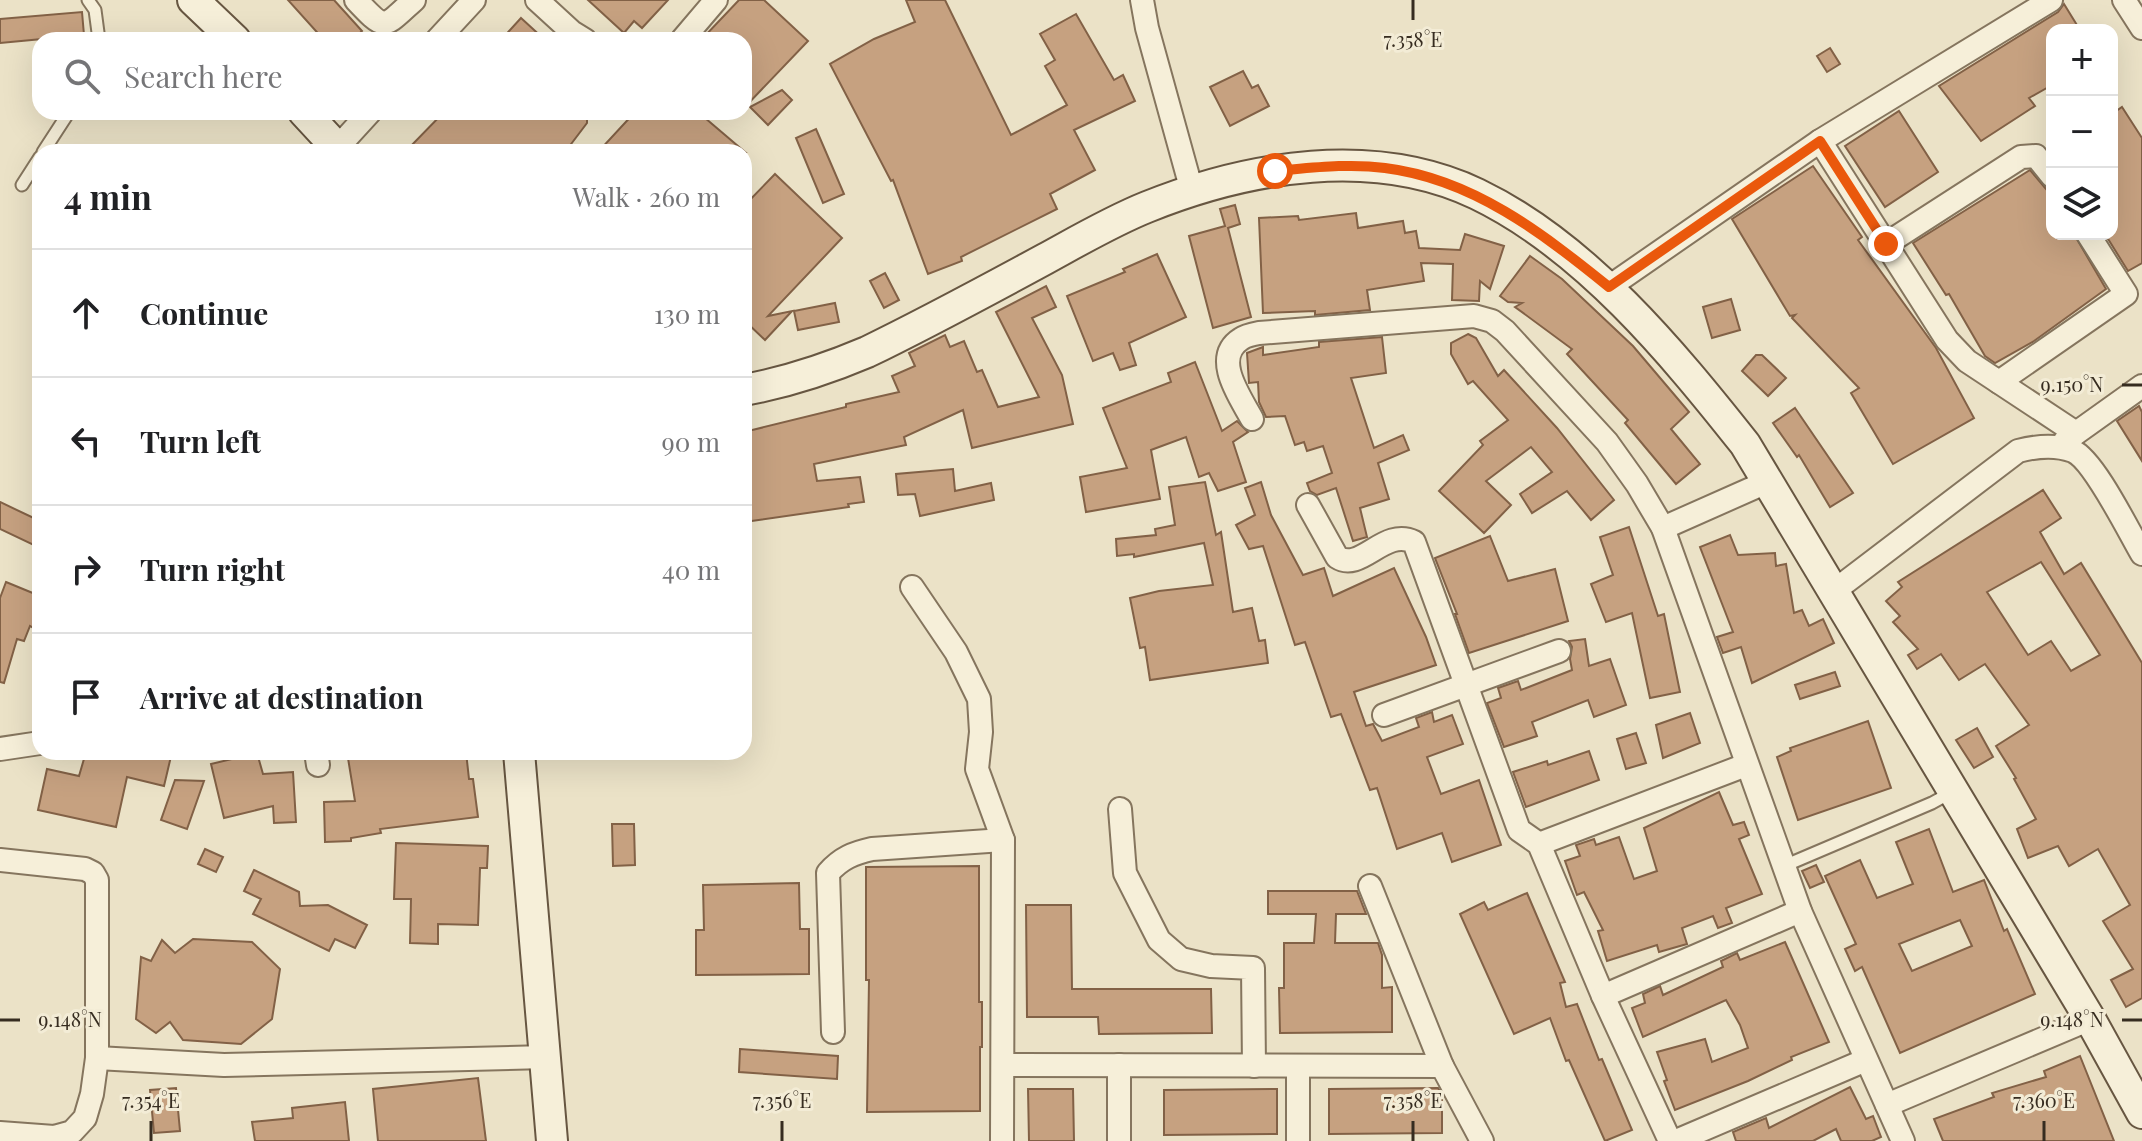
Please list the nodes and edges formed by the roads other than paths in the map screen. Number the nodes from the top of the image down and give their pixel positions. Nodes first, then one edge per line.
1 (88, 0) edge
2 (193, 0) edge
3 (356, 0) edge
4 (414, 0) edge
5 (474, 0) edge
6 (537, 0) edge
7 (716, 0) edge
8 (1142, 0) edge
9 (2051, 0) edge
10 (2124, 0) edge
11 (2142, 28) edge
12 (98, 32) edge
13 (227, 32) edge
14 (444, 32) edge
15 (572, 32) edge
16 (689, 32) edge
17 (64, 120) edge
18 (312, 120) edge
19 (364, 120) edge
20 (1820, 141) junction
21 (48, 144) edge
22 (335, 144) edge
23 (344, 144) edge
24 (2046, 168) edge
25 (32, 170) edge
26 (22, 185) dead end
27 (1192, 191) junction
28 (2092, 240) edge
29 (1886, 244) junction
30 (1609, 287) junction
31 (1999, 382) junction
32 (2142, 386) edge
33 (752, 389) edge
34 (1252, 419) dead end
35 (2076, 433) junction
36 (2057, 447) junction
37 (1769, 481) junction
38 (1308, 505) dead end
39 (1663, 528) junction
40 (2142, 554) edge
41 (912, 587) dead end
42 (1834, 591) junction
43 (1559, 651) dead end
44 (1467, 686) junction
45 (1384, 715) dead end
46 (32, 744) edge
47 (0, 749) edge
48 (520, 760) edge
49 (1746, 765) junction
50 (1954, 791) junction
51 (1120, 809) dead end
52 (1003, 840) junction
53 (1539, 844) junction
54 (0, 860) edge
55 (1784, 866) junction
56 (1370, 886) dead end
57 (1800, 911) junction
58 (1603, 996) junction
59 (2090, 1019) junction
60 (833, 1032) dead end
61 (546, 1057) junction
62 (97, 1058) junction
63 (1866, 1060) junction
64 (1004, 1065) junction
65 (1119, 1065) junction
66 (1254, 1066) junction
67 (1298, 1066) junction
68 (1442, 1066) junction
69 (2134, 1077) edge
70 (1887, 1105) junction
71 (2142, 1113) edge
72 (0, 1133) edge
73 (552, 1141) edge
74 (1002, 1141) edge
75 (1119, 1141) edge
76 (1298, 1141) edge
77 (1482, 1141) edge
78 (1670, 1141) edge
79 (1676, 1141) edge
80 (1903, 1141) edge

1 - 12 lane
2 - 13 street
3 - 4 street
5 - 14 street
6 - 15 street
7 - 16 street
8 - 27 street
9 - 20 street
10 - 11 street
17 - 21 lane
18 - 22 street
19 - 23 street
20 - 29 street
20 - 30 street
24 - 29 street
25 - 26 lane
27 - 30 street
27 - 33 street
28 - 31 street
29 - 31 street
30 - 37 street
31 - 35 street
32 - 35 street
34 - 39 street
35 - 36 street
36 - 40 street
36 - 42 street
37 - 39 street
37 - 42 street
38 - 44 street
39 - 49 street
41 - 52 street
42 - 50 street
43 - 44 street
44 - 45 street
44 - 53 street
46 - 47 street
48 - 61 street
49 - 53 street
49 - 55 street
50 - 55 lane
50 - 59 street
51 - 66 street
52 - 60 street
52 - 64 street
53 - 58 street
54 - 62 street
55 - 57 street
56 - 68 street
57 - 58 street
57 - 63 street
58 - 78 street
59 - 69 street
59 - 70 street
61 - 62 street
61 - 73 street
62 - 72 street
63 - 70 street
63 - 79 street
64 - 65 street
64 - 74 street
65 - 66 street
65 - 75 street
66 - 67 street
67 - 68 street
67 - 76 street
68 - 77 street
69 - 71 street
70 - 80 street

